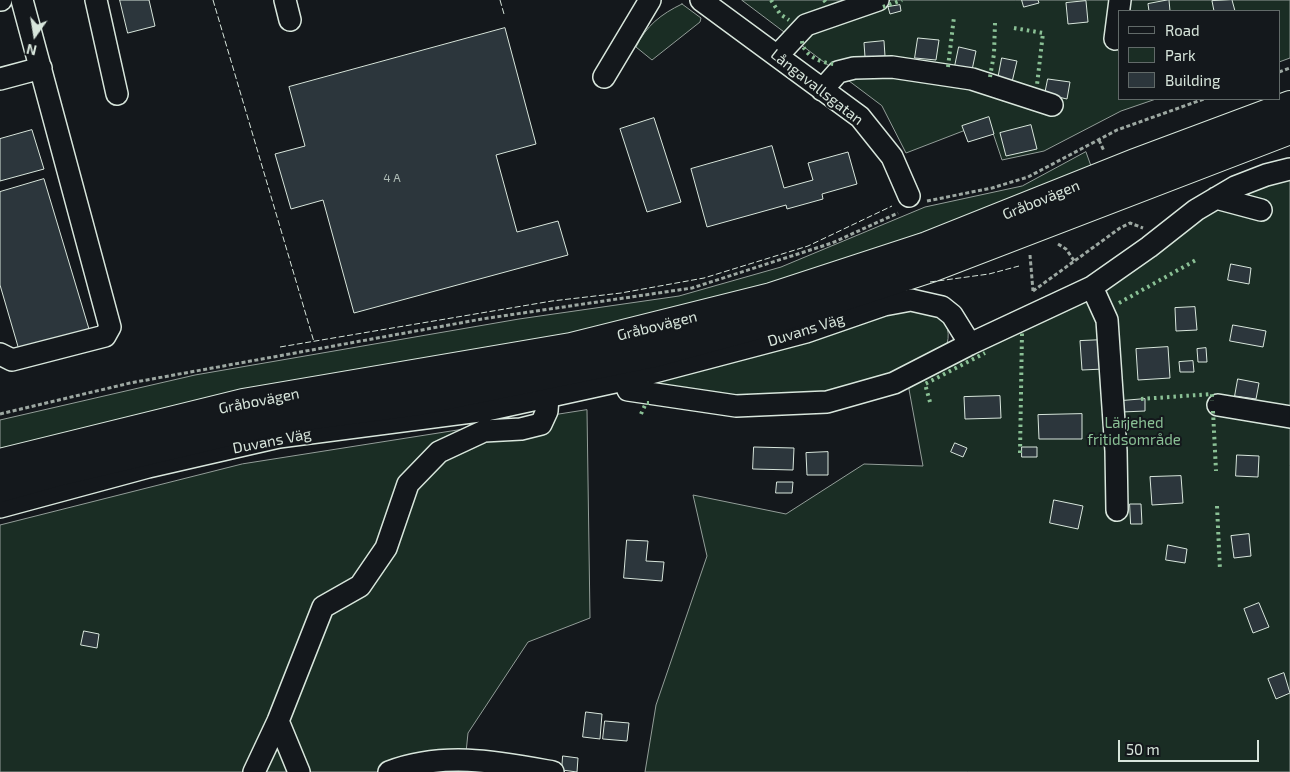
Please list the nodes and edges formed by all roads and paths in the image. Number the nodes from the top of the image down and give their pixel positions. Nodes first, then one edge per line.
1 (22, 0) edge
2 (96, 0) edge
3 (650, 0) edge
4 (701, 0) edge
5 (878, 0) edge
6 (1118, 16) edge
7 (1115, 39) dead end
8 (777, 56) junction
9 (41, 68) junction
10 (604, 77) dead end
11 (0, 79) edge
12 (822, 90) junction
13 (117, 94) dead end
14 (1201, 100) edge
15 (1290, 104) edge
16 (1052, 105) dead end
17 (1290, 130) edge
18 (1290, 169) edge
19 (1216, 198) junction
20 (910, 203) junction
21 (1261, 210) dead end
22 (1161, 237) junction
23 (1052, 244) dead end
24 (1030, 253) dead end
25 (1075, 262) junction
26 (1092, 287) junction
27 (1033, 291) junction
28 (1030, 316) junction
29 (970, 344) junction
30 (0, 354) edge
31 (624, 380) junction
32 (548, 396) junction
33 (1218, 405) dead end
34 (0, 414) edge
35 (1290, 417) edge
36 (0, 463) edge
37 (0, 488) edge
38 (0, 507) edge
39 (1117, 510) dead end
40 (278, 721) junction
41 (254, 772) edge
42 (299, 772) edge
43 (389, 772) edge
44 (553, 772) edge

1 - 9 street
2 - 13 street
3 - 10 street
4 - 8 street, Långavallsgatan
5 - 8 street
6 - 7 street
8 - 12 street, Långavallsgatan
9 - 11 street
9 - 30 street
12 - 16 street
12 - 20 street, Långavallsgatan
14 - 20 path
15 - 36 main road, Gråbovägen
17 - 37 main road, Gråbovägen
18 - 19 street
19 - 21 street
19 - 22 street
20 - 34 path
22 - 25 path
22 - 26 street
23 - 25 path
24 - 27 path
25 - 27 path
26 - 28 street
26 - 39 street
27 - 28 path
28 - 29 street
29 - 31 street
29 - 31 street, Duvans Väg
31 - 32 street, Duvans Väg
32 - 38 street, Duvans Väg
32 - 40 street
33 - 35 street
40 - 41 street
40 - 42 street
43 - 44 street

